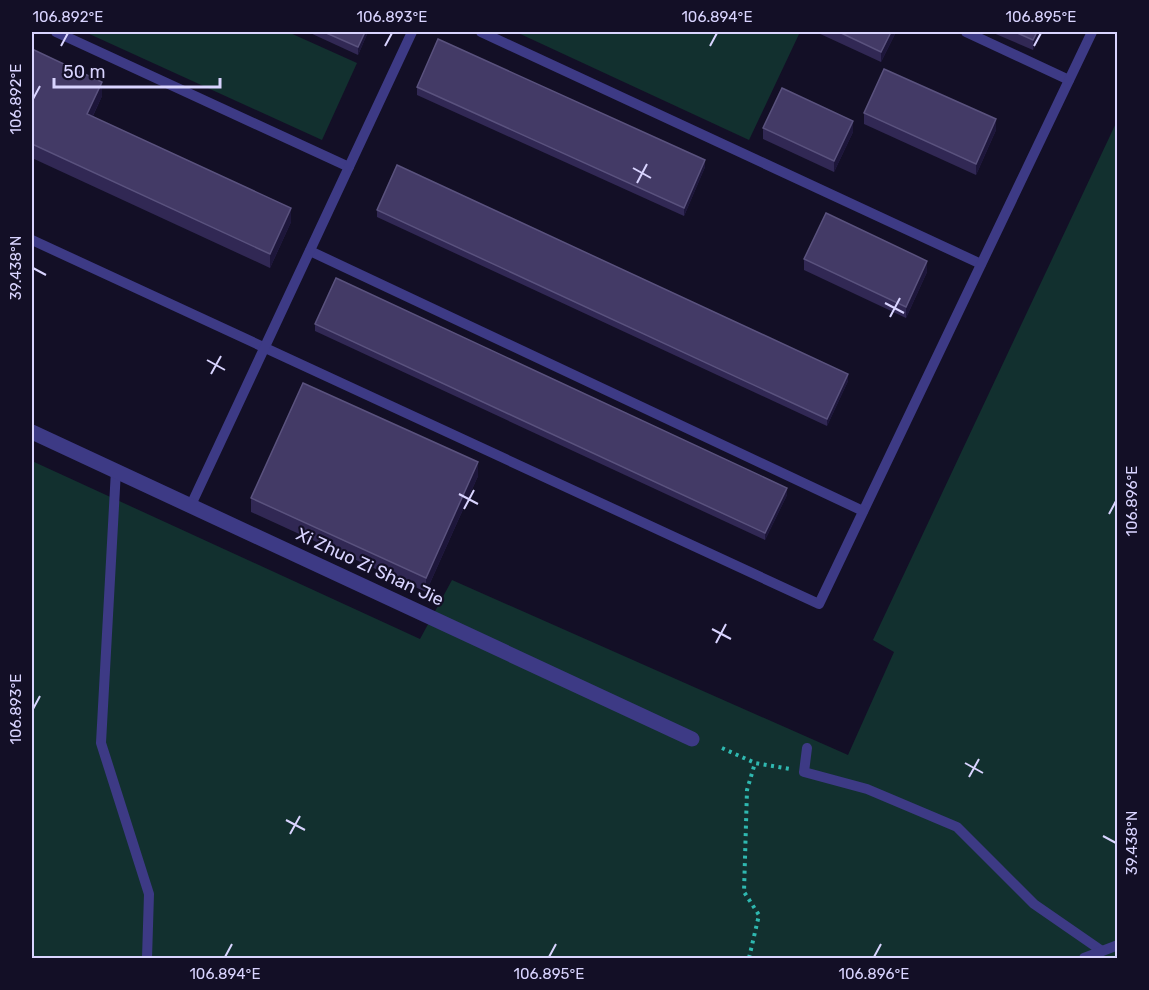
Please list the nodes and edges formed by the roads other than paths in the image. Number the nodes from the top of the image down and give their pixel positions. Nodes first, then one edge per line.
1 (56, 32) edge
2 (412, 32) edge
3 (482, 32) edge
4 (966, 32) edge
5 (1092, 32) edge
6 (1069, 80) junction
7 (349, 167) junction
8 (32, 240) edge
9 (310, 251) junction
10 (981, 264) junction
11 (265, 348) junction
12 (32, 432) edge
13 (116, 470) junction
14 (191, 505) junction
15 (863, 511) junction
16 (692, 740) dead end
17 (807, 748) dead end
18 (1118, 945) edge
19 (1102, 951) junction
20 (147, 958) edge
21 (1084, 958) edge

1 - 7 lane
2 - 7 lane
3 - 10 lane
4 - 6 lane
5 - 6 lane
6 - 10 lane
7 - 9 lane
8 - 11 lane
9 - 11 lane
9 - 15 lane
10 - 15 lane
11 - 14 lane
11 - 15 lane
12 - 13 street, Xi Zhuo Zi Shan Jie
13 - 14 street, Xi Zhuo Zi Shan Jie
13 - 20 lane
14 - 16 street, Xi Zhuo Zi Shan Jie
17 - 19 lane
18 - 19 lane
19 - 21 lane

